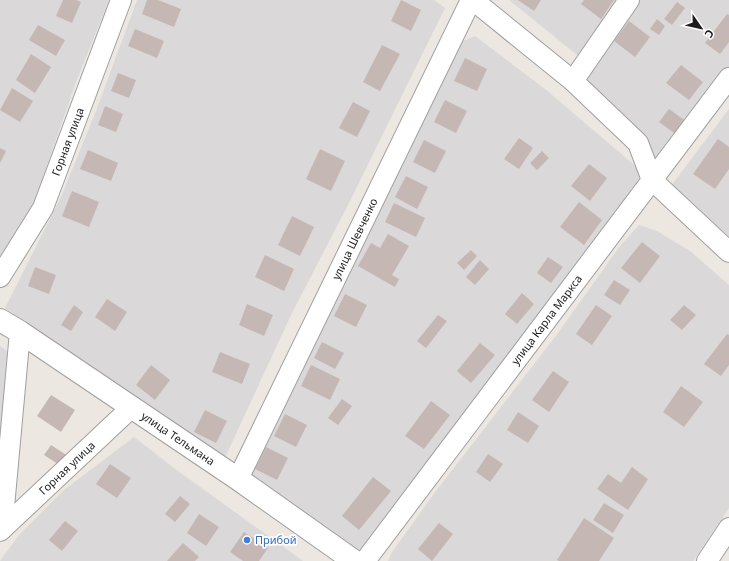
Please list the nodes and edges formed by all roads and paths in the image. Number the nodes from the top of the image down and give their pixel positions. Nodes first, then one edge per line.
1 (121, 0) edge
2 (472, 0) edge
3 (629, 0) edge
4 (729, 78) edge
5 (573, 80) junction
6 (652, 180) junction
7 (729, 252) edge
8 (0, 277) edge
9 (0, 320) edge
10 (20, 332) junction
11 (132, 407) junction
12 (238, 479) junction
13 (729, 528) edge
14 (1, 530) edge
15 (354, 561) edge
16 (365, 561) edge
17 (706, 561) edge

1 - 8 street, Горная улица
2 - 5 street, улица Шевченко
2 - 12 street, улица Шевченко
3 - 5 street
4 - 6 street, улица Карла Маркса
5 - 6 street, улица Шевченко
6 - 7 street, улица Шевченко
6 - 16 street, улица Карла Маркса
9 - 10 street, улица Тельмана
10 - 11 street, улица Тельмана
10 - 14 street, Горная улица
11 - 12 street, улица Тельмана
11 - 14 street, Горная улица
12 - 15 street, улица Тельмана
13 - 17 street

